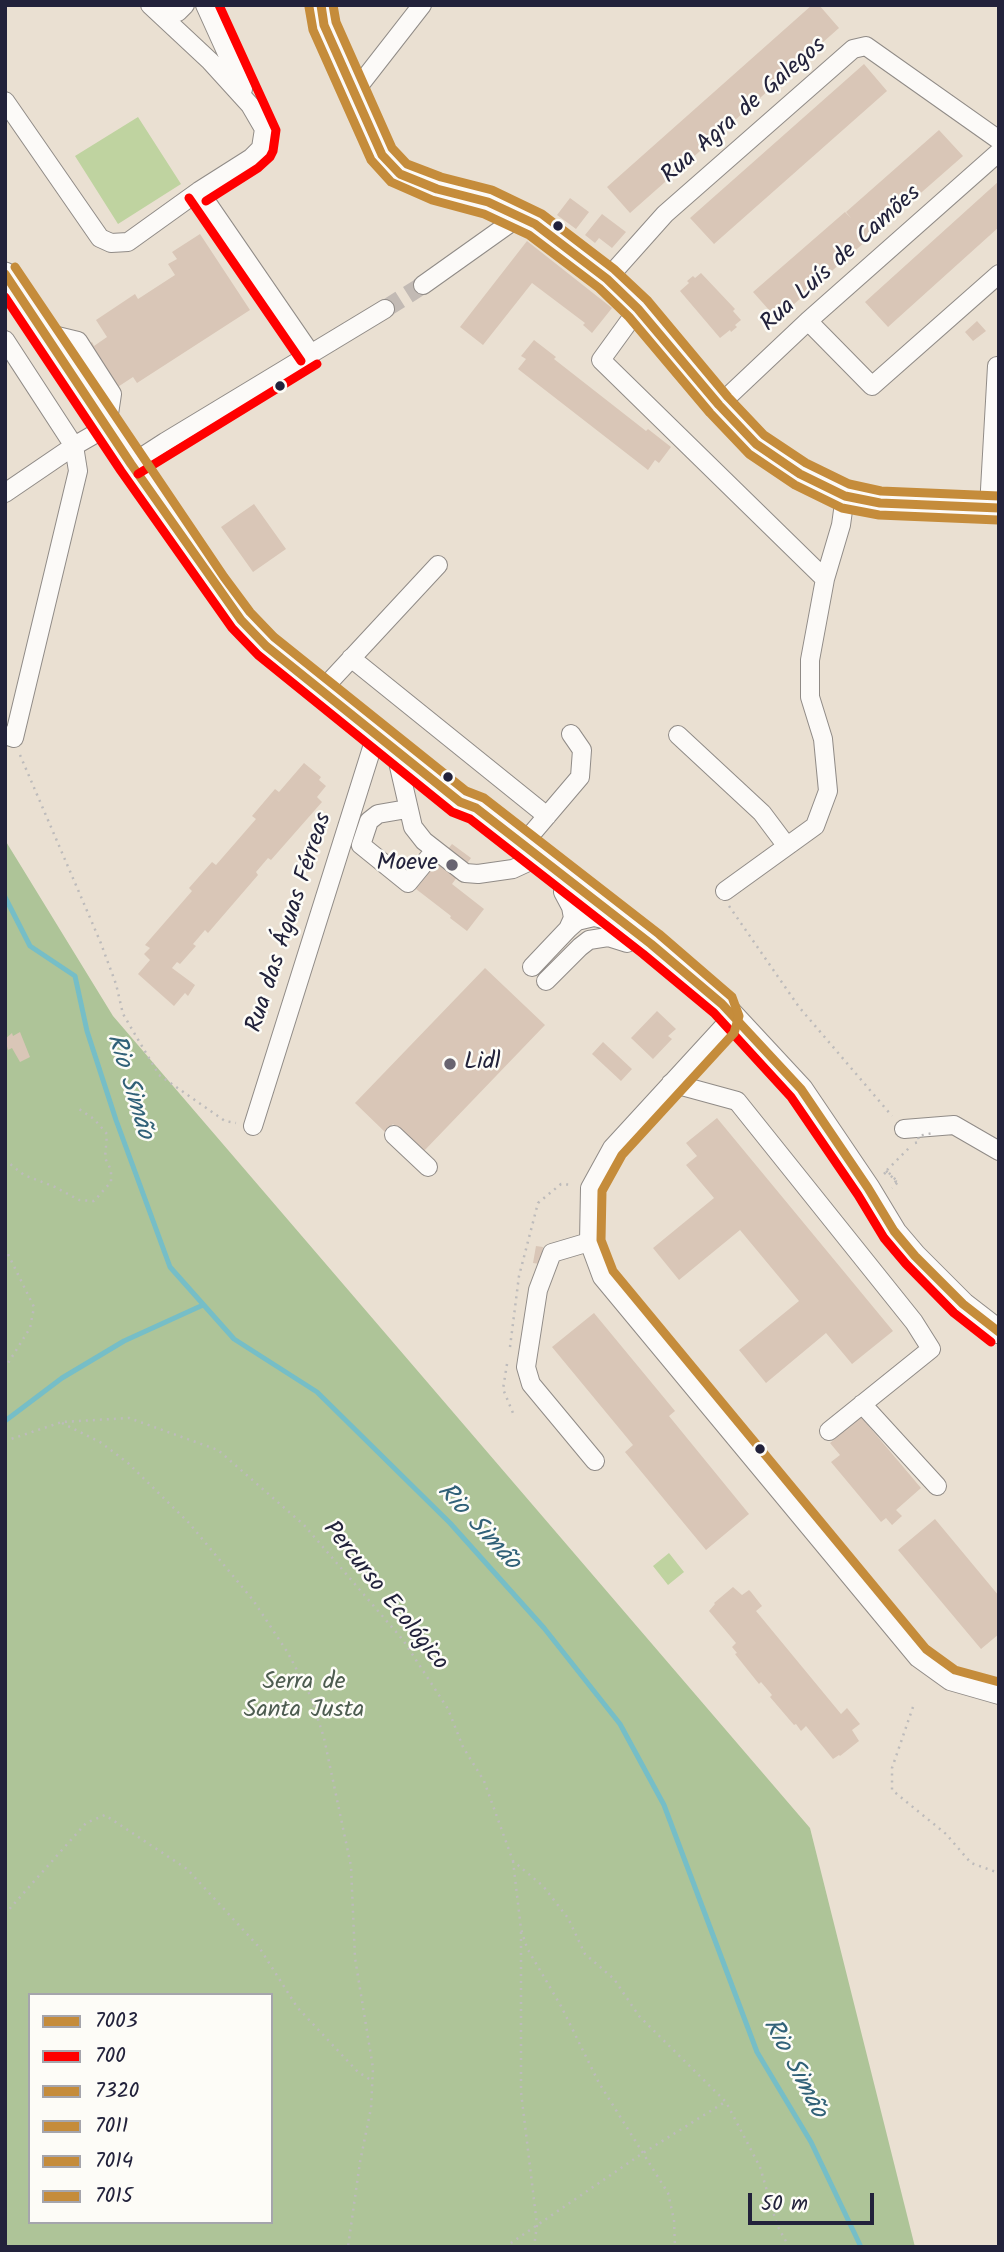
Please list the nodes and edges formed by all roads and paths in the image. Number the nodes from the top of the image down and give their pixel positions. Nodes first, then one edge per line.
1 (184, 5) edge
2 (205, 5) edge
3 (321, 5) edge
4 (422, 5) edge
5 (156, 11) edge
6 (355, 91) junction
7 (5, 101) edge
8 (250, 105) junction
9 (999, 141) edge
10 (999, 152) edge
11 (199, 191) junction
12 (520, 216) junction
13 (5, 274) edge
14 (999, 274) edge
15 (607, 279) junction
16 (423, 285) tunnel mouth
17 (385, 309) tunnel mouth
18 (638, 309) junction
19 (808, 321) junction
20 (5, 340) edge
21 (310, 355) junction
22 (997, 366) edge
23 (719, 405) junction
24 (107, 428) junction
25 (74, 446) junction
26 (131, 464) junction
27 (5, 493) edge
28 (845, 496) junction
29 (994, 508) edge
30 (438, 565) dead end
31 (825, 579) junction
32 (351, 658) junction
33 (321, 691) junction
34 (571, 734) dead end
35 (678, 734) dead end
36 (376, 735) junction
37 (9, 737) edge
38 (395, 750) junction
39 (407, 809) junction
40 (547, 816) junction
41 (786, 845) junction
42 (435, 850) junction
43 (526, 852) junction
44 (569, 889) junction
45 (725, 891) joint
46 (594, 917) junction
47 (568, 929) junction
48 (589, 940) junction
49 (627, 943) junction
50 (662, 952) junction
51 (532, 967) dead end
52 (547, 981) dead end
53 (723, 1015) junction
54 (671, 1083) junction
55 (79, 1109) dead end
56 (253, 1126) joint
57 (904, 1129) joint
58 (933, 1133) dead end
59 (394, 1135) dead end
60 (999, 1151) edge
61 (5, 1160) edge
62 (428, 1167) dead end
63 (898, 1182) dead end
64 (894, 1231) junction
65 (589, 1242) junction
66 (5, 1248) edge
67 (999, 1332) edge
68 (5, 1368) edge
69 (862, 1404) junction
70 (62, 1422) junction
71 (830, 1431) dead end
72 (5, 1441) edge
73 (595, 1461) dead end
74 (937, 1486) dead end
75 (999, 1695) edge
76 (913, 1707) dead end
77 (513, 1861) junction
78 (999, 1873) edge
79 (5, 1914) edge
80 (521, 1929) junction
81 (373, 2081) junction
82 (726, 2102) junction
83 (643, 2154) junction
84 (537, 2225) junction
85 (348, 2247) edge
86 (505, 2247) edge
87 (534, 2247) edge
88 (675, 2247) edge
89 (789, 2247) edge

1 - 5 street
2 - 8 street
3 - 6 street
4 - 6 street
5 - 8 street
6 - 12 street
7 - 11 street
8 - 11 street
9 - 15 street, Rua Agra de Galegos
10 - 19 street, Rua Luís de Camões
11 - 21 street
12 - 15 street
12 - 16 street
13 - 24 main road
14 - 19 street
15 - 18 street
17 - 21 street
18 - 23 street
18 - 31 street
19 - 23 street, Rua Luís de Camões
20 - 25 street
21 - 26 street
22 - 29 street
23 - 28 street
24 - 25 street
24 - 26 main road
25 - 27 street
25 - 37 street
26 - 33 main road
28 - 29 street
28 - 31 street
30 - 32 street
31 - 41 street
32 - 33 street
32 - 40 street
33 - 36 main road
34 - 40 street
35 - 41 street
36 - 38 main road
36 - 56 street, Rua das Águas Férreas
37 - 56 path
38 - 39 street
38 - 43 main road
39 - 42 street
39 - 42 street
40 - 43 street
41 - 45 street
42 - 43 street
43 - 44 main road
44 - 46 main road
44 - 47 street
44 - 50 main road
45 - 57 path
46 - 47 street
46 - 48 street
46 - 49 main road
46 - 50 street
47 - 51 street
48 - 49 street
48 - 52 street
49 - 53 main road
50 - 53 main road
53 - 54 street
53 - 64 main road
53 - 64 main road
54 - 65 street
54 - 69 street
55 - 61 path
57 - 60 street
58 - 63 path, bridge
59 - 62 street
64 - 67 main road
65 - 73 street
65 - 75 street
66 - 68 path
69 - 71 street
69 - 74 street
70 - 72 path, Percurso Ecológico
70 - 77 path, Percurso Ecológico
70 - 81 path
76 - 78 path
77 - 80 path, Percurso Ecológico
77 - 82 path
79 - 81 path
80 - 83 path
80 - 84 path
81 - 85 path
82 - 83 path
82 - 89 path
83 - 84 path
83 - 88 path
84 - 86 path
84 - 87 path

